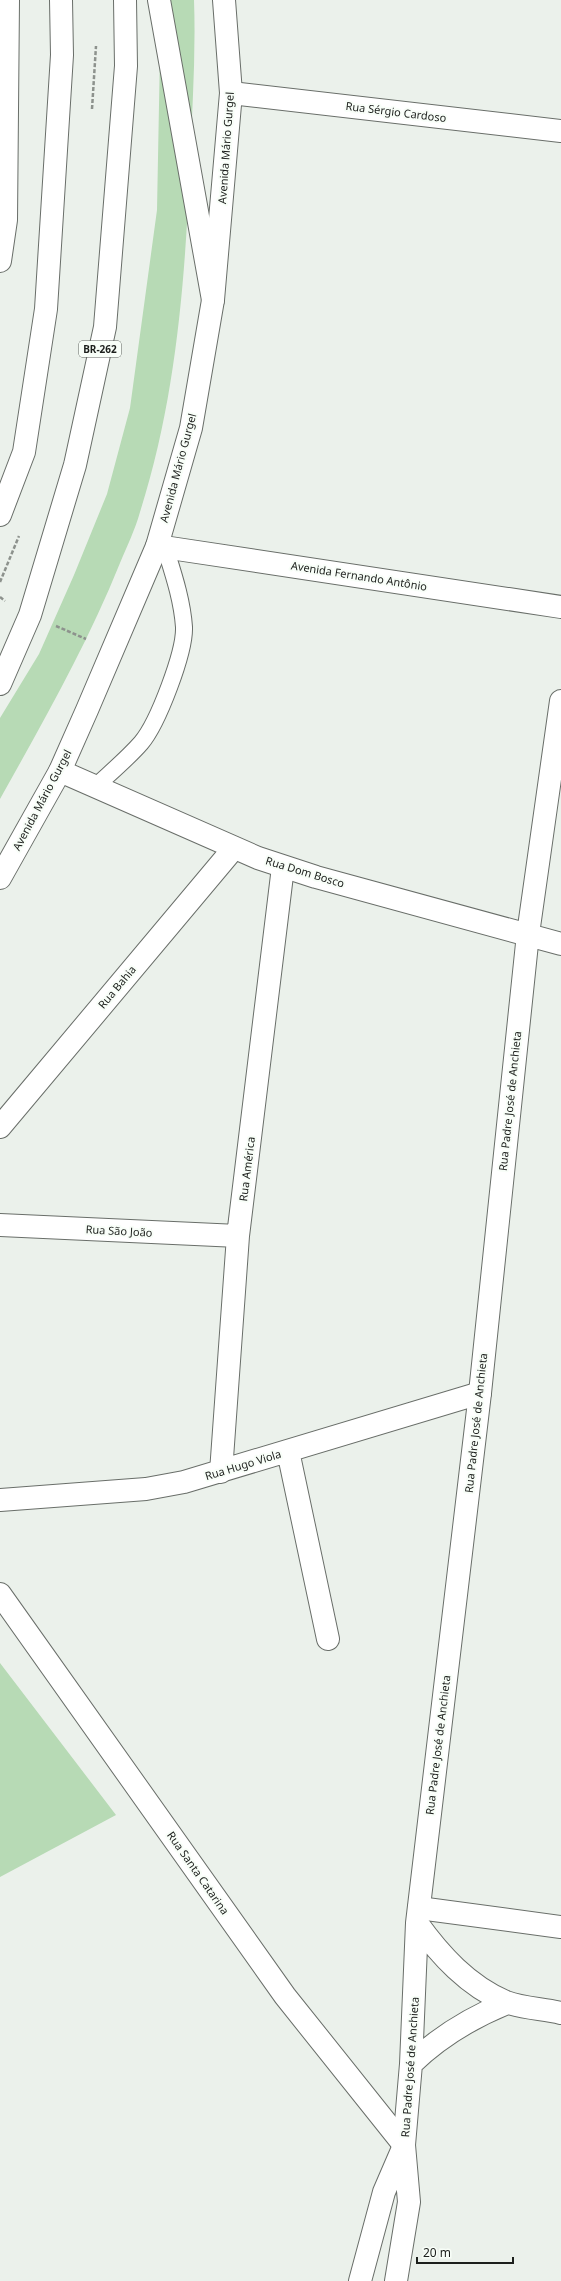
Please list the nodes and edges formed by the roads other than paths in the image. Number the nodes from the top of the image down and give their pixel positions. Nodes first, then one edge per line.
1 (8, 0) edge
2 (54, 0) edge
3 (61, 0) edge
4 (125, 0) edge
5 (159, 0) edge
6 (224, 0) edge
7 (62, 55) junction
8 (231, 93) junction
9 (561, 132) edge
10 (0, 261) edge
11 (213, 300) junction
12 (0, 515) edge
13 (161, 546) junction
14 (561, 607) edge
15 (0, 684) edge
16 (561, 701) edge
17 (60, 772) junction
18 (95, 787) junction
19 (234, 848) junction
20 (283, 867) junction
21 (0, 878) edge
22 (528, 934) junction
23 (561, 944) edge
24 (0, 1127) edge
25 (0, 1225) edge
26 (238, 1236) junction
27 (480, 1393) junction
28 (288, 1451) junction
29 (222, 1472) junction
30 (0, 1500) edge
31 (0, 1594) edge
32 (328, 1639) dead end
33 (418, 1916) junction
34 (561, 1927) edge
35 (507, 2002) junction
36 (561, 2013) edge
37 (411, 2064) junction
38 (404, 2145) junction
39 (360, 2281) edge
40 (396, 2281) edge

1 - 10 street
2 - 7 street
3 - 7 street
4 - 15 street, BR-262
5 - 11 street
6 - 8 street, Avenida Mário Gurgel
7 - 12 street
8 - 9 street, Rua Sérgio Cardoso
8 - 11 street, Avenida Mário Gurgel
11 - 13 street, Avenida Mário Gurgel
13 - 14 street, Avenida Fernando Antônio
13 - 17 street, Avenida Mário Gurgel
13 - 18 lane
16 - 22 street, Rua Padre José de Anchieta
17 - 18 street, Rua Dom Bosco
17 - 21 street, Avenida Mário Gurgel
18 - 19 street, Rua Dom Bosco
19 - 20 street, Rua Dom Bosco
19 - 24 street, Rua Bahia
20 - 22 street, Rua Dom Bosco
20 - 26 street, Rua América
22 - 23 street, Rua Dom Bosco
22 - 27 street, Rua Padre José de Anchieta
25 - 26 street, Rua São João
26 - 29 street, Rua América
27 - 28 street, Rua Hugo Viola
27 - 33 street, Rua Padre José de Anchieta
28 - 29 street, Rua Hugo Viola
28 - 32 street
29 - 30 street, Rua Hugo Viola
31 - 38 street, Rua Santa Catarina
33 - 34 street
33 - 35 street
33 - 37 street, Rua Padre José de Anchieta
35 - 36 street
35 - 37 street
37 - 38 street, Rua Padre José de Anchieta
38 - 39 street
38 - 40 street

